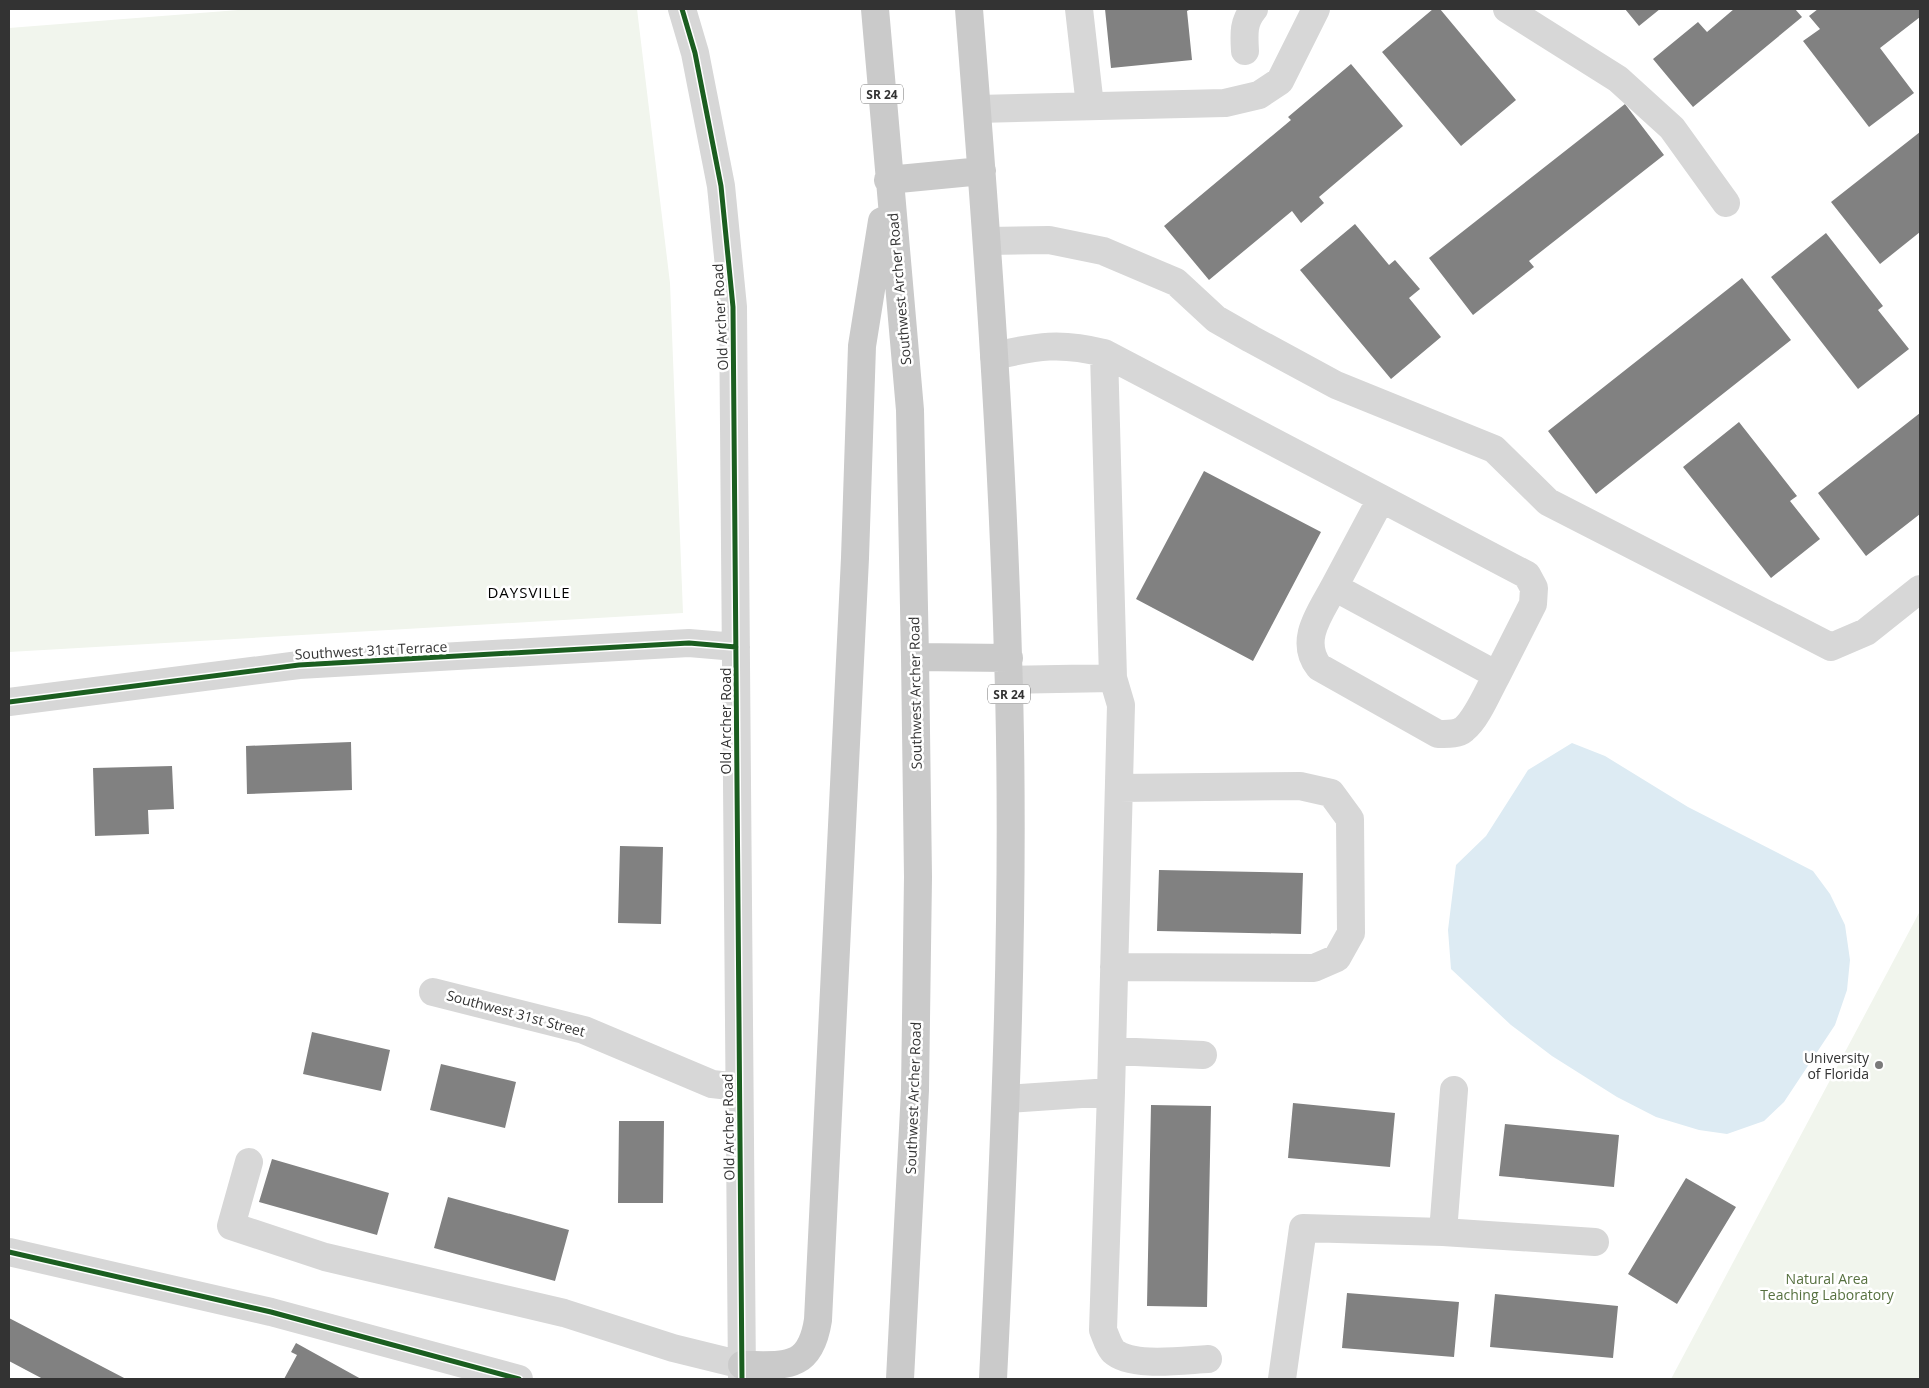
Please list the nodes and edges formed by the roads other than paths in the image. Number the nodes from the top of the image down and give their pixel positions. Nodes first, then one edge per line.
1 (682, 9) edge
2 (875, 9) edge
3 (969, 9) edge
4 (1079, 9) edge
5 (1254, 9) edge
6 (1316, 9) edge
7 (1507, 9) edge
8 (1246, 51) dead end
9 (1090, 106) junction
10 (977, 109) junction
11 (982, 171) junction
12 (888, 180) junction
13 (1726, 203) dead end
14 (987, 241) junction
15 (1104, 353) junction
16 (994, 356) junction
17 (1381, 499) junction
18 (1334, 587) junction
19 (1920, 589) edge
20 (736, 647) junction
21 (915, 657) junction
22 (1009, 669) junction
23 (1497, 674) junction
24 (1113, 678) junction
25 (9, 702) edge
26 (1119, 788) junction
27 (1114, 967) junction
28 (433, 992) dead end
29 (1113, 1052) junction
30 (1203, 1055) dead end
31 (739, 1087) junction
32 (1454, 1090) dead end
33 (1111, 1092) junction
34 (1007, 1100) junction
35 (249, 1162) dead end
36 (1444, 1232) junction
37 (1595, 1242) dead end
38 (9, 1252) edge
39 (1208, 1359) dead end
40 (742, 1372) edge
41 (519, 1379) edge
42 (900, 1379) edge
43 (994, 1379) edge
44 (1282, 1379) edge

1 - 20 street, Old Archer Road
2 - 12 main road, Southwest Archer Road / SR 24
3 - 10 main road, SR 24
4 - 9 street
5 - 8 street
6 - 9 street
7 - 13 street
9 - 10 street
10 - 11 main road, SR 24
11 - 12 main road
11 - 14 main road, SR 24
12 - 21 main road, Southwest Archer Road / SR 24
12 - 40 main road
14 - 16 main road, SR 24
14 - 19 street
15 - 16 street
15 - 17 street
15 - 24 street
16 - 22 main road, SR 24
17 - 18 street
17 - 23 street
18 - 23 street
18 - 23 street
20 - 25 street, Southwest 31st Terrace
20 - 31 street, Old Archer Road
21 - 22 main road
21 - 42 main road, Southwest Archer Road / SR 24
22 - 24 street
22 - 34 main road, SR 24
24 - 26 street
26 - 27 street
26 - 27 street
27 - 29 street
28 - 31 street, Southwest 31st Street
29 - 30 street
29 - 33 street
31 - 40 street, Old Archer Road
32 - 36 street
33 - 34 street
33 - 39 street
34 - 43 main road, SR 24
35 - 40 street
36 - 37 street
36 - 44 street
38 - 41 street

